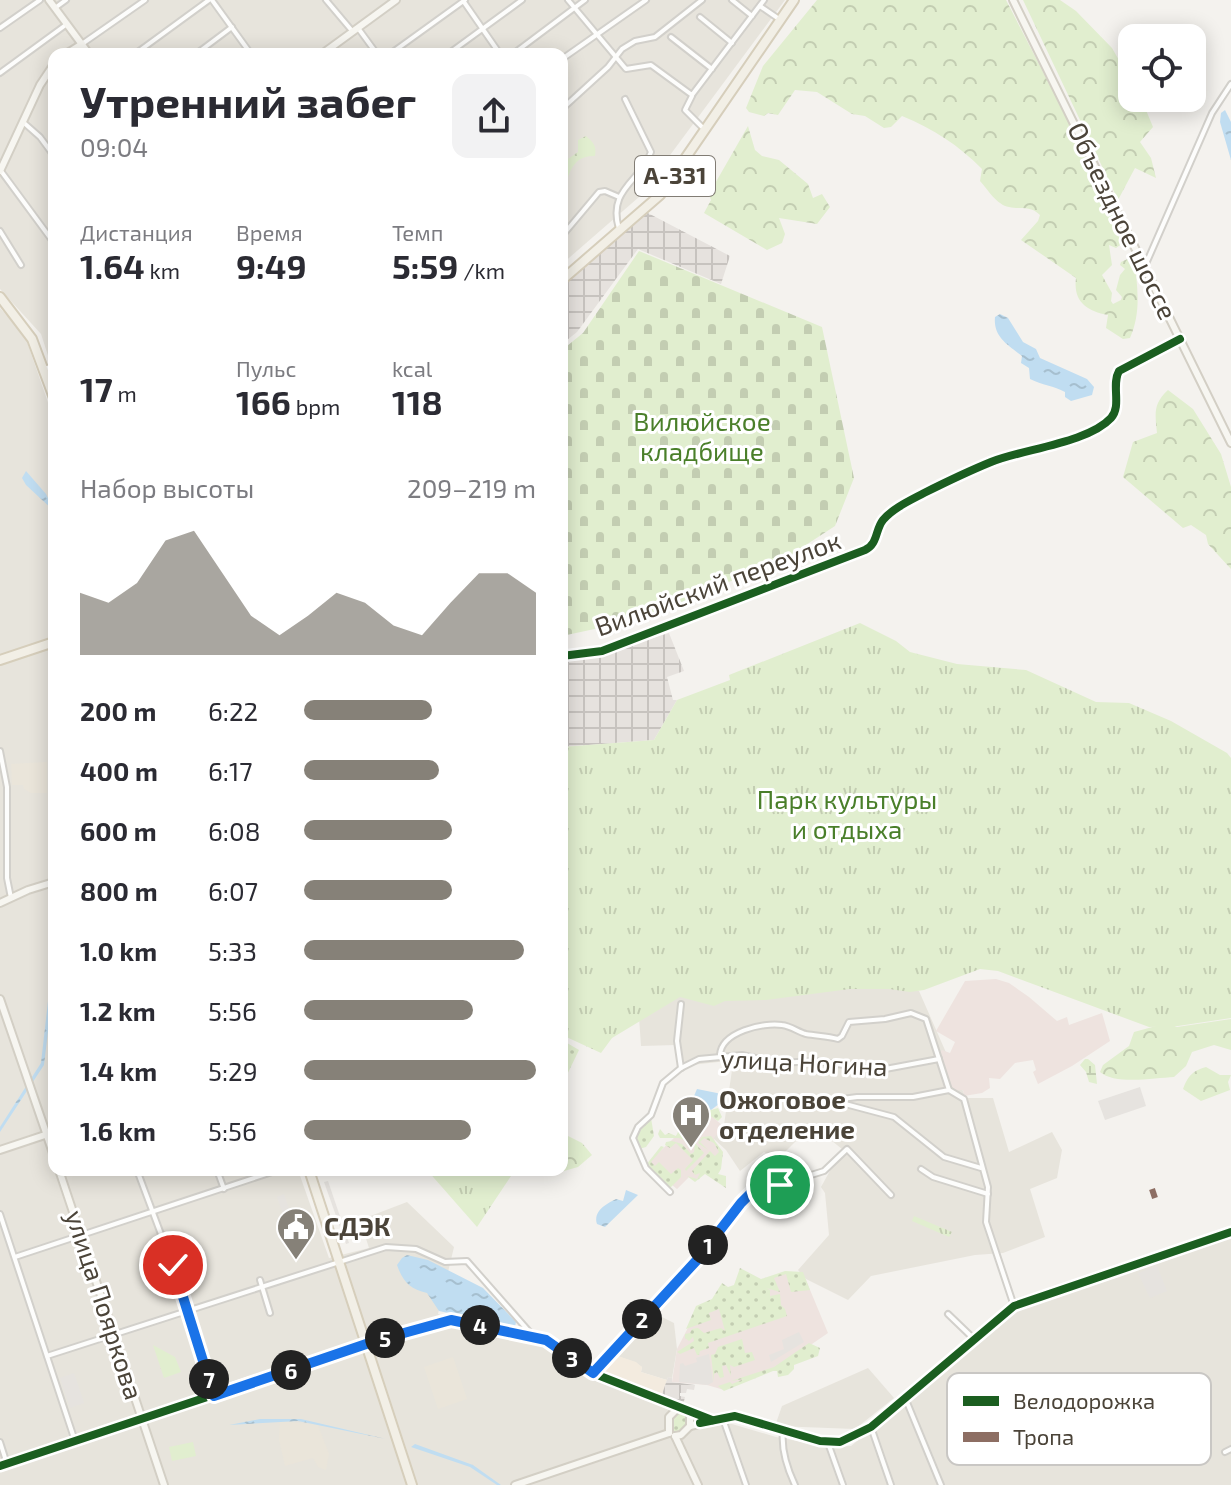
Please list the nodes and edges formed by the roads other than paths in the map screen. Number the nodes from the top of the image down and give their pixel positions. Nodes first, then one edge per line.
1 (40, 0) edge
2 (49, 0) edge
3 (66, 0) edge
4 (145, 0) edge
5 (210, 0) edge
6 (326, 0) edge
7 (396, 0) edge
8 (464, 0) edge
9 (522, 0) edge
10 (568, 0) edge
11 (585, 0) edge
12 (646, 0) edge
13 (702, 0) edge
14 (732, 0) edge
15 (764, 0) edge
16 (794, 0) edge
17 (1013, 0) edge
18 (760, 6) junction
19 (55, 8) junction
20 (574, 9) junction
21 (752, 16) junction
22 (700, 17) dead end
23 (781, 20) junction
24 (67, 24) junction
25 (232, 27) junction
26 (0, 28) edge
27 (482, 29) junction
28 (355, 30) junction
29 (595, 35) junction
30 (671, 37) dead end
31 (732, 43) junction
32 (82, 44) junction
33 (76, 48) edge
34 (85, 48) edge
35 (143, 48) edge
36 (204, 48) edge
37 (247, 48) edge
38 (330, 48) edge
39 (372, 48) edge
40 (398, 48) edge
41 (456, 48) edge
42 (496, 48) edge
43 (521, 48) edge
44 (568, 55) edge
45 (614, 57) junction
46 (712, 69) junction
47 (48, 72) edge
48 (0, 73) edge
49 (1231, 84) edge
50 (692, 95) junction
51 (625, 99) dead end
52 (568, 104) edge
53 (23, 122) junction
54 (706, 131) junction
55 (48, 148) edge
56 (0, 170) edge
57 (619, 197) junction
58 (568, 229) edge
59 (0, 231) edge
60 (620, 231) junction
61 (48, 235) edge
62 (21, 265) dead end
63 (1145, 266) junction
64 (568, 275) edge
65 (0, 297) edge
66 (1180, 339) junction
67 (48, 368) edge
68 (44, 369) junction
69 (48, 381) edge
70 (1231, 443) edge
71 (48, 644) edge
72 (568, 655) edge
73 (0, 660) edge
74 (0, 751) edge
75 (48, 884) edge
76 (11, 898) junction
77 (0, 903) edge
78 (0, 999) edge
79 (681, 1004) dead end
80 (720, 1055) junction
81 (939, 1059) junction
82 (681, 1068) junction
83 (949, 1090) junction
84 (830, 1100) junction
85 (805, 1104) dead end
86 (48, 1130) edge
87 (48, 1135) edge
88 (0, 1150) edge
89 (981, 1168) junction
90 (921, 1169) dead end
91 (61, 1176) edge
92 (139, 1176) edge
93 (219, 1176) edge
94 (261, 1176) edge
95 (311, 1176) edge
96 (224, 1189) junction
97 (670, 1192) dead end
98 (988, 1194) junction
99 (891, 1195) dead end
100 (153, 1212) junction
101 (0, 1214) edge
102 (1231, 1232) edge
103 (82, 1236) junction
104 (15, 1257) junction
105 (338, 1261) junction
106 (260, 1280) dead end
107 (262, 1287) junction
108 (1014, 1306) junction
109 (187, 1310) junction
110 (270, 1313) dead end
111 (948, 1314) dead end
112 (113, 1335) junction
113 (534, 1337) junction
114 (974, 1339) junction
115 (367, 1344) junction
116 (47, 1356) junction
117 (593, 1373) junction
118 (214, 1396) junction
119 (906, 1400) junction
120 (675, 1411) junction
121 (690, 1413) junction
122 (723, 1417) junction
123 (712, 1420) junction
124 (141, 1421) junction
125 (690, 1426) junction
126 (871, 1427) junction
127 (783, 1431) junction
128 (676, 1436) junction
129 (75, 1441) junction
130 (0, 1442) edge
131 (828, 1443) junction
132 (4, 1465) edge
133 (164, 1485) edge
134 (412, 1485) edge
135 (515, 1485) edge
136 (698, 1485) edge
137 (746, 1485) edge
138 (795, 1485) edge
139 (843, 1485) edge
140 (891, 1485) edge
141 (941, 1485) edge

1 - 26 street
2 - 19 street
3 - 19 street
4 - 32 street
5 - 25 street
5 - 35 street
6 - 28 street
7 - 28 street
8 - 27 street
8 - 40 street
9 - 27 street
10 - 20 street
11 - 20 street
12 - 29 street
13 - 45 street
14 - 21 street
15 - 18 street
16 - 23 main road, А-331
17 - 63 street, Объездное шоссе
18 - 21 street
18 - 23 street
19 - 24 street
20 - 29 street
20 - 43 street
21 - 31 street
22 - 31 street
23 - 54 main road, А-331
24 - 32 street
24 - 48 street
25 - 36 street
25 - 37 street
27 - 41 street
27 - 42 street
28 - 38 street
28 - 39 street
29 - 44 street
29 - 45 street
30 - 46 street
31 - 46 street
32 - 33 street
32 - 34 street
45 - 50 street
45 - 52 street
46 - 50 street
47 - 53 street
49 - 63 street
50 - 54 street
51 - 57 street
53 - 55 street
53 - 56 street
54 - 60 main road, А-331
56 - 61 street
57 - 58 street
57 - 60 street
59 - 62 street
60 - 64 main road, А-331
63 - 66 street, Объездное шоссе
65 - 68 main road
66 - 70 street, Объездное шоссе
66 - 72 street, Вилюйский переулок
67 - 68 street
68 - 69 main road
71 - 73 main road
74 - 76 street
75 - 76 street
76 - 77 street
78 - 86 street
79 - 82 street
80 - 81 street, улица Ногина
80 - 81 street
80 - 82 street, улица Ногина
81 - 83 street
82 - 97 street, улица Ногина
83 - 84 street
83 - 89 street
84 - 85 street
84 - 89 street
87 - 88 street
89 - 98 street
90 - 98 street
91 - 103 street, улица Пояркова
92 - 100 street
93 - 96 street
94 - 96 street
95 - 105 main road
96 - 100 street
98 - 108 street
99 - 117 street
100 - 103 street
100 - 109 street
101 - 104 street
102 - 108 street
103 - 104 street
103 - 112 street, улица Пояркова
104 - 116 street
105 - 107 street
105 - 113 street
105 - 115 main road
106 - 107 street
107 - 109 street
107 - 110 street
108 - 114 street
109 - 112 street
109 - 118 street
111 - 114 street
112 - 116 street
112 - 124 street, улица Пояркова
113 - 115 street
113 - 117 street
114 - 119 street
115 - 118 street
115 - 134 main road
116 - 129 street
117 - 120 street
118 - 124 street
119 - 126 street
119 - 141 street
120 - 121 street
120 - 128 street
121 - 123 street
121 - 125 street
122 - 123 street
122 - 127 street
122 - 137 street
123 - 125 street
124 - 129 street
124 - 133 street, улица Пояркова
125 - 128 street
126 - 131 street
126 - 140 street
127 - 131 street
127 - 138 street
128 - 135 street
128 - 136 street
129 - 132 street
130 - 132 street
131 - 139 street

